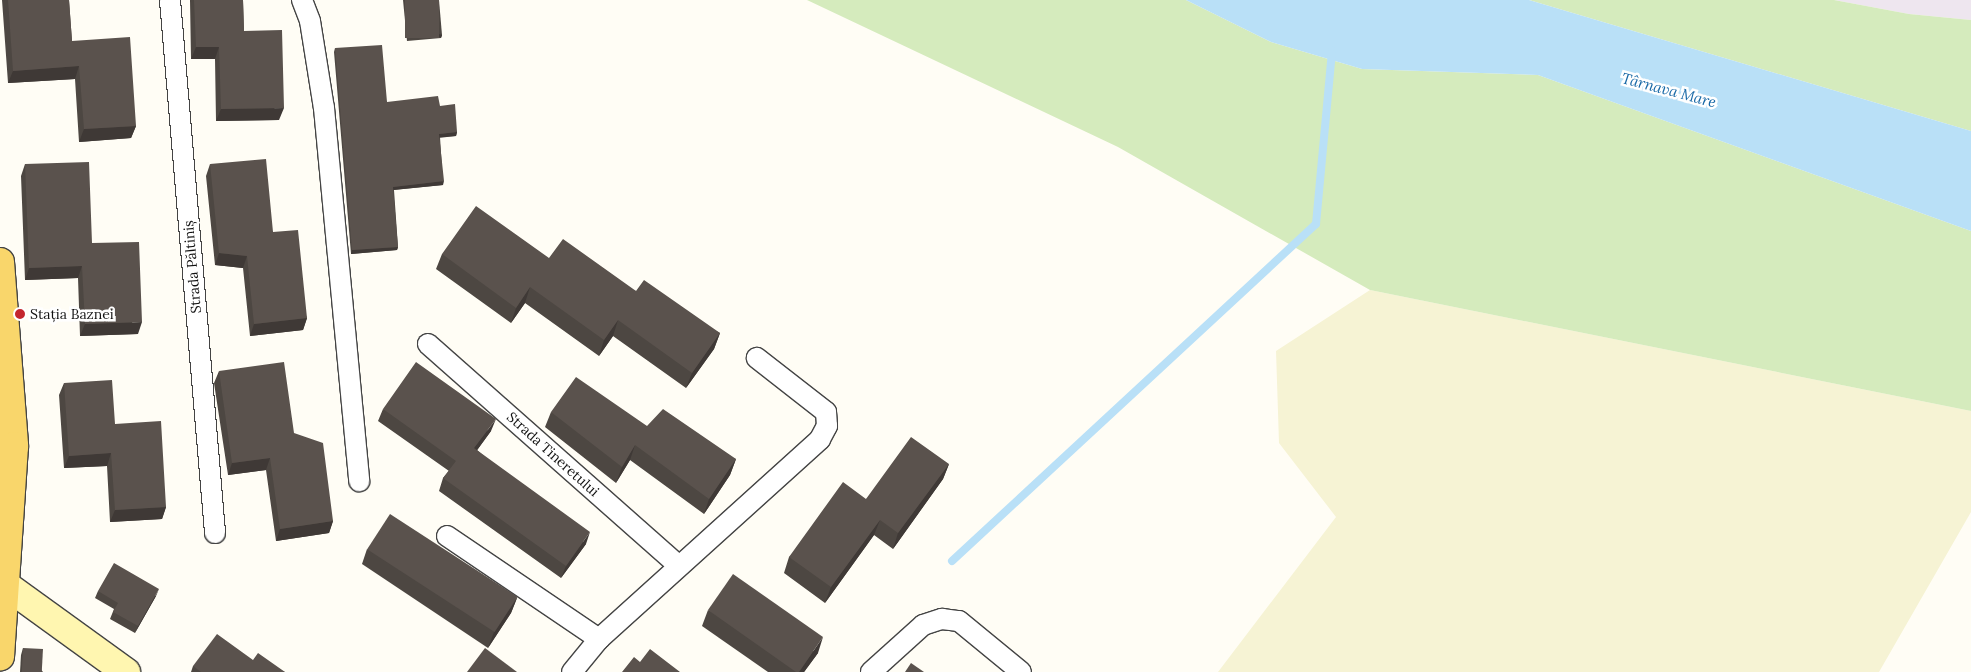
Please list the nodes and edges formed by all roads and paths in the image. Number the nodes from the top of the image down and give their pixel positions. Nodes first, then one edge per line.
1 (170, 0) edge
2 (302, 0) edge
3 (0, 262) edge
4 (428, 344) dead end
5 (757, 358) dead end
6 (359, 481) dead end
7 (216, 533) dead end
8 (447, 536) dead end
9 (678, 565) junction
10 (7, 586) junction
11 (599, 640) junction
12 (0, 656) edge
13 (126, 672) edge
14 (572, 672) edge
15 (871, 672) edge
16 (1021, 672) edge

1 - 7 street, Strada Păltiniș
2 - 6 street
3 - 10 main road
4 - 9 street, Strada Tineretului
5 - 9 street
8 - 11 street
9 - 11 street
10 - 12 main road
10 - 13 main road
11 - 14 street
15 - 16 street

